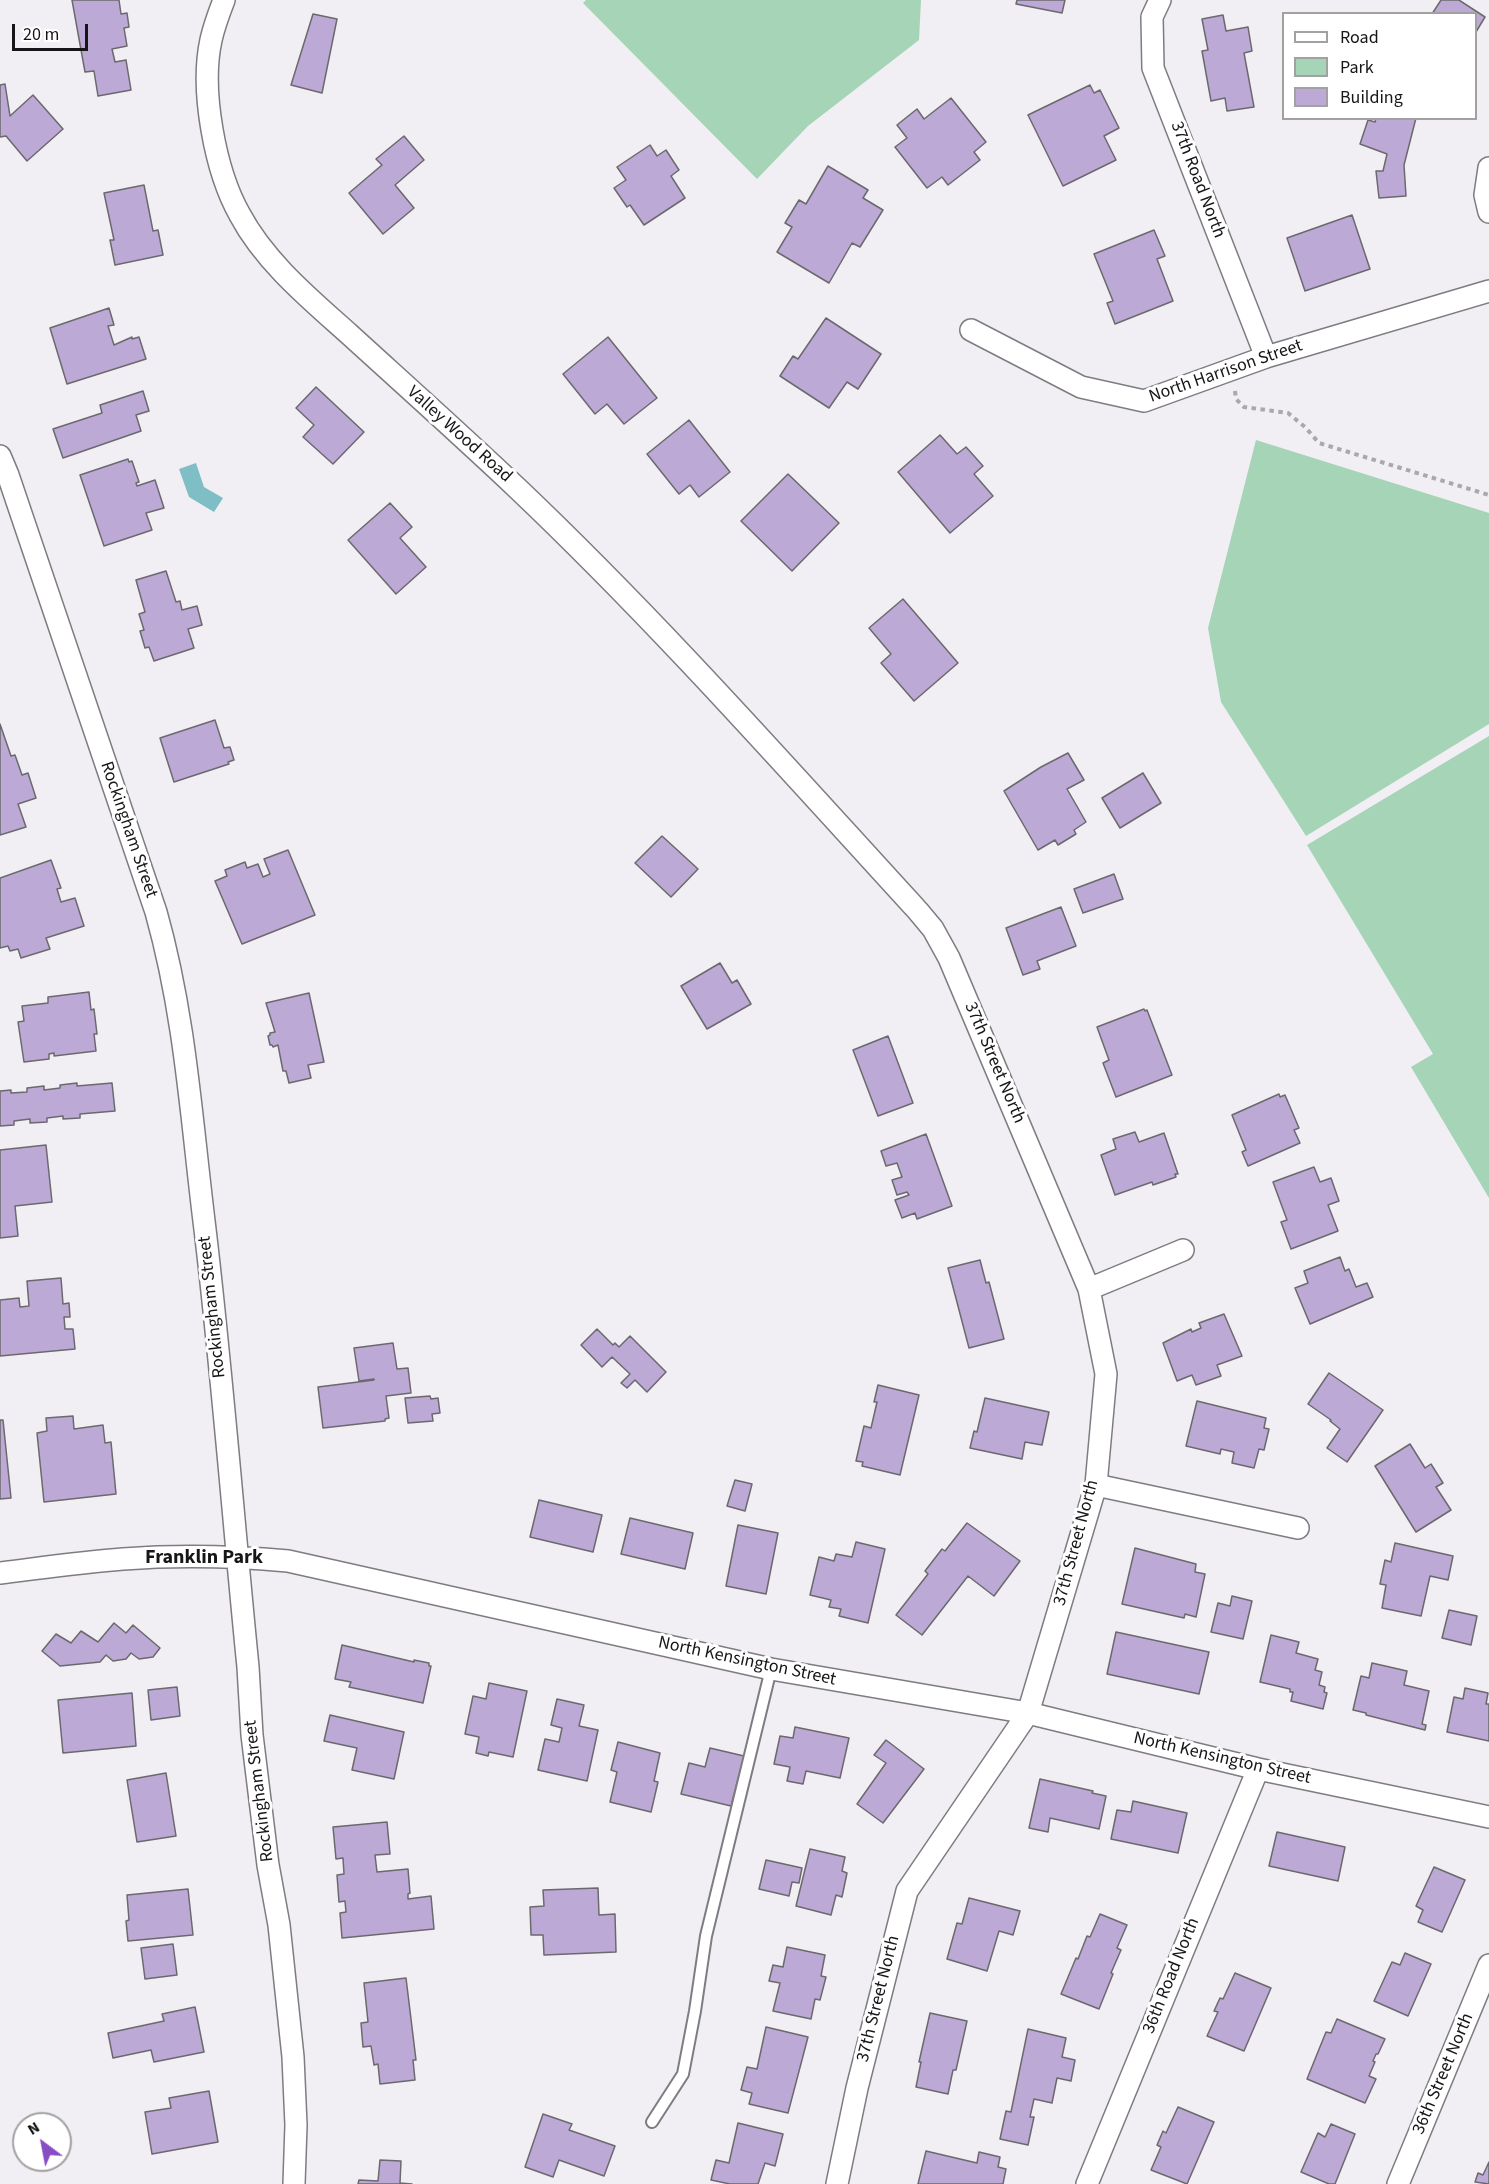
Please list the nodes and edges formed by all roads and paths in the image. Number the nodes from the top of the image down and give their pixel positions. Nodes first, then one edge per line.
1 (224, 0) edge
2 (1160, 0) edge
3 (1489, 168) edge
4 (1489, 212) edge
5 (1489, 291) edge
6 (971, 330) dead end
7 (1266, 357) junction
8 (1230, 370) junction
9 (0, 456) edge
10 (1489, 495) edge
11 (832, 817) joint
12 (1183, 1250) dead end
13 (1089, 1289) junction
14 (1096, 1485) junction
15 (1298, 1528) dead end
16 (237, 1556) junction
17 (0, 1573) edge
18 (771, 1669) junction
19 (1028, 1713) junction
20 (1258, 1769) junction
21 (1489, 1817) edge
22 (1489, 1965) edge
23 (652, 2122) dead end
24 (294, 2184) edge
25 (837, 2184) edge
26 (1087, 2184) edge
27 (1398, 2184) edge

1 - 11 street, Valley Wood Road
2 - 7 street, 37th Road North
3 - 4 street
5 - 7 street, North Harrison Street
6 - 8 street, North Harrison Street
7 - 8 street, North Harrison Street
8 - 10 path
9 - 16 street, Rockingham Street
11 - 13 street, 37th Street North
12 - 13 street
13 - 14 street, 37th Street North
14 - 15 street
14 - 19 street, 37th Street North
16 - 17 street, North Kensington Street
16 - 18 street, North Kensington Street
16 - 24 street, Rockingham Street
18 - 19 street, North Kensington Street
18 - 23 lane
19 - 20 street, North Kensington Street
19 - 25 street, 37th Street North
20 - 21 street, North Kensington Street
20 - 26 street, 36th Road North
22 - 27 street, 36th Street North

